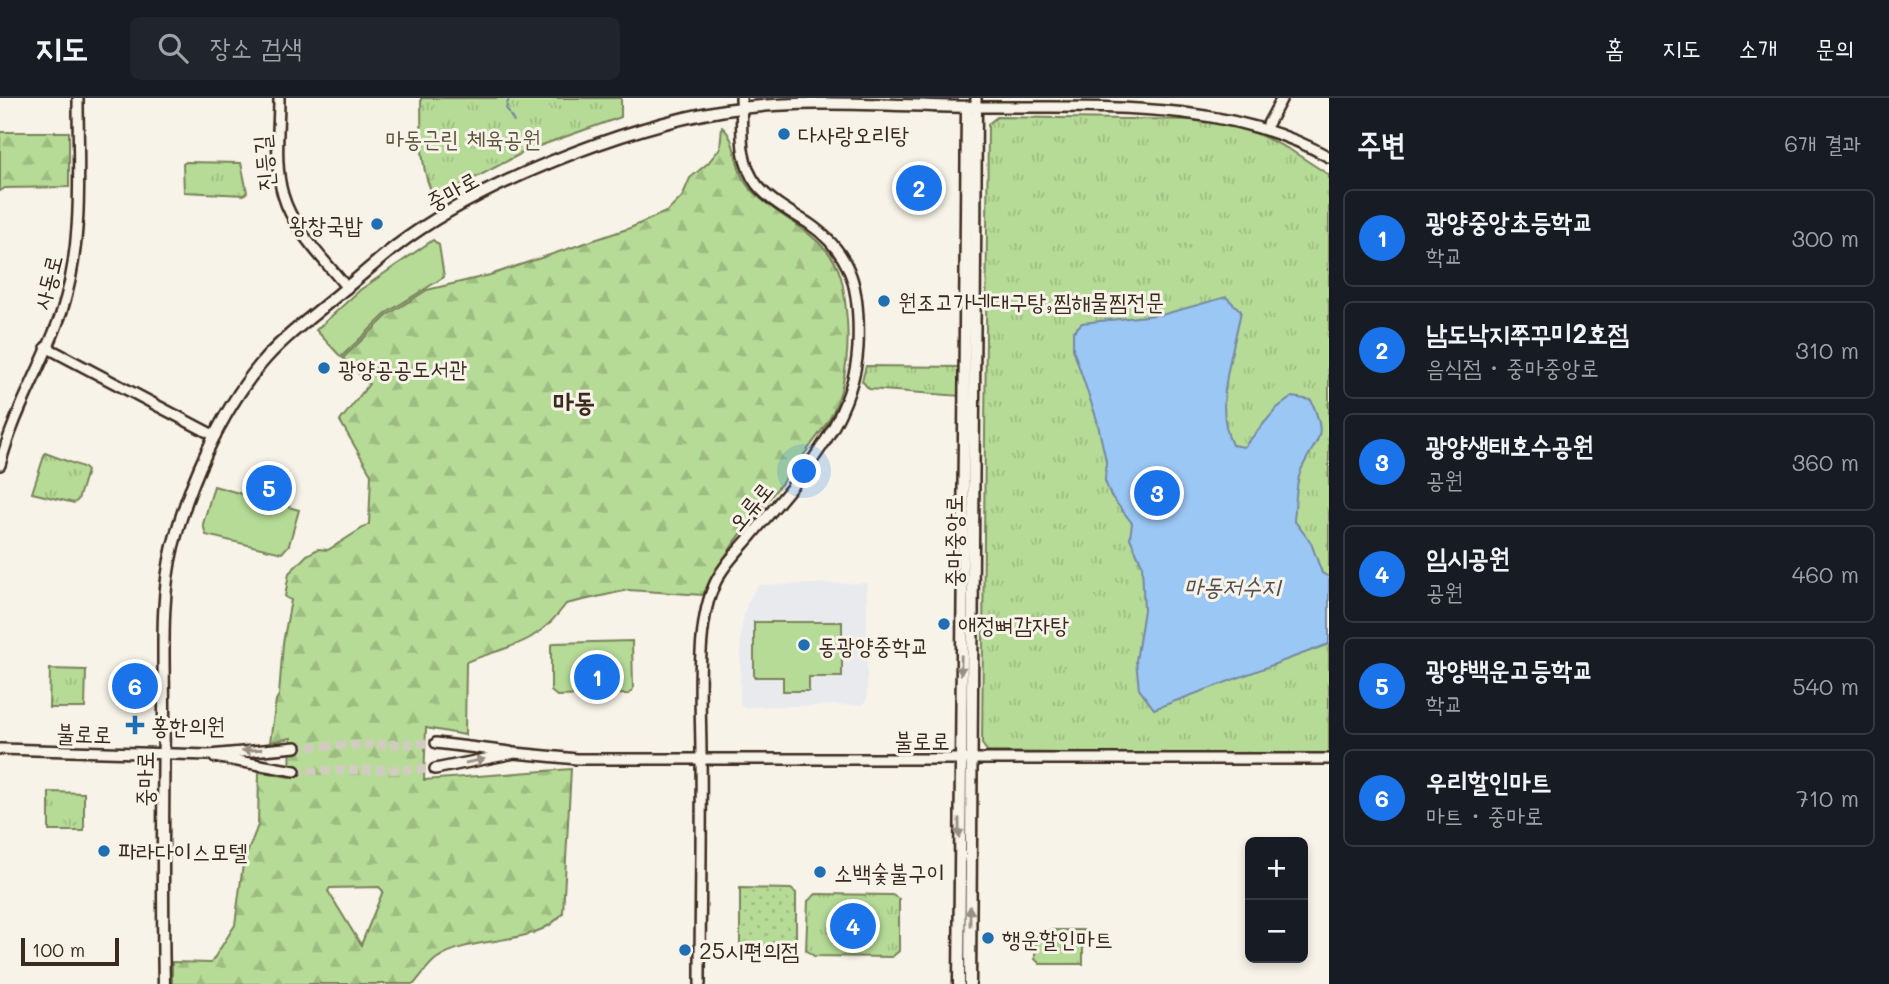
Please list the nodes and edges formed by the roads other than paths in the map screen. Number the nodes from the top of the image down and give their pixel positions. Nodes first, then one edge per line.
1 (78, 98) edge
2 (279, 98) edge
3 (1282, 98) edge
4 (741, 103) edge
5 (973, 104) edge
6 (1268, 124) junction
7 (1329, 157) edge
8 (347, 288) junction
9 (46, 347) junction
10 (215, 436) junction
11 (0, 465) edge
12 (436, 743) tunnel mouth
13 (296, 747) tunnel mouth
14 (0, 749) edge
15 (515, 753) junction
16 (163, 754) junction
17 (208, 755) junction
18 (701, 759) junction
19 (960, 759) junction
20 (971, 759) junction
21 (1329, 759) edge
22 (435, 769) tunnel mouth
23 (295, 771) tunnel mouth
24 (164, 984) edge
25 (700, 984) edge
26 (959, 984) edge
27 (970, 984) edge

1 - 9 street, 사동로
2 - 8 street, 진등길
3 - 6 street
4 - 5 main road, 중마로
4 - 8 main road, 중마로
4 - 18 street, 오류로
5 - 6 street, 중마로
5 -> 19 main road, 중마중앙로
5 - 20 main road, 중마중앙로
6 - 7 street, 중마로
8 - 10 main road, 중마로
9 - 10 street
9 - 11 street, 사동로
10 - 16 main road, 중마로
12 - 15 street, 불로로
13 -> 17 street, 불로로
14 - 16 street, 불로로
15 - 18 street, 불로로
22 -> 15 street, 불로로
16 - 17 street, 불로로
16 - 24 main road, 중마로
17 - 23 street, 불로로
18 - 19 street, 불로로
18 - 25 street, 오류로
19 - 20 street, 불로로
19 -> 26 main road, 중마중앙로
20 - 21 street, 불로로
27 -> 20 main road, 중마중앙로

